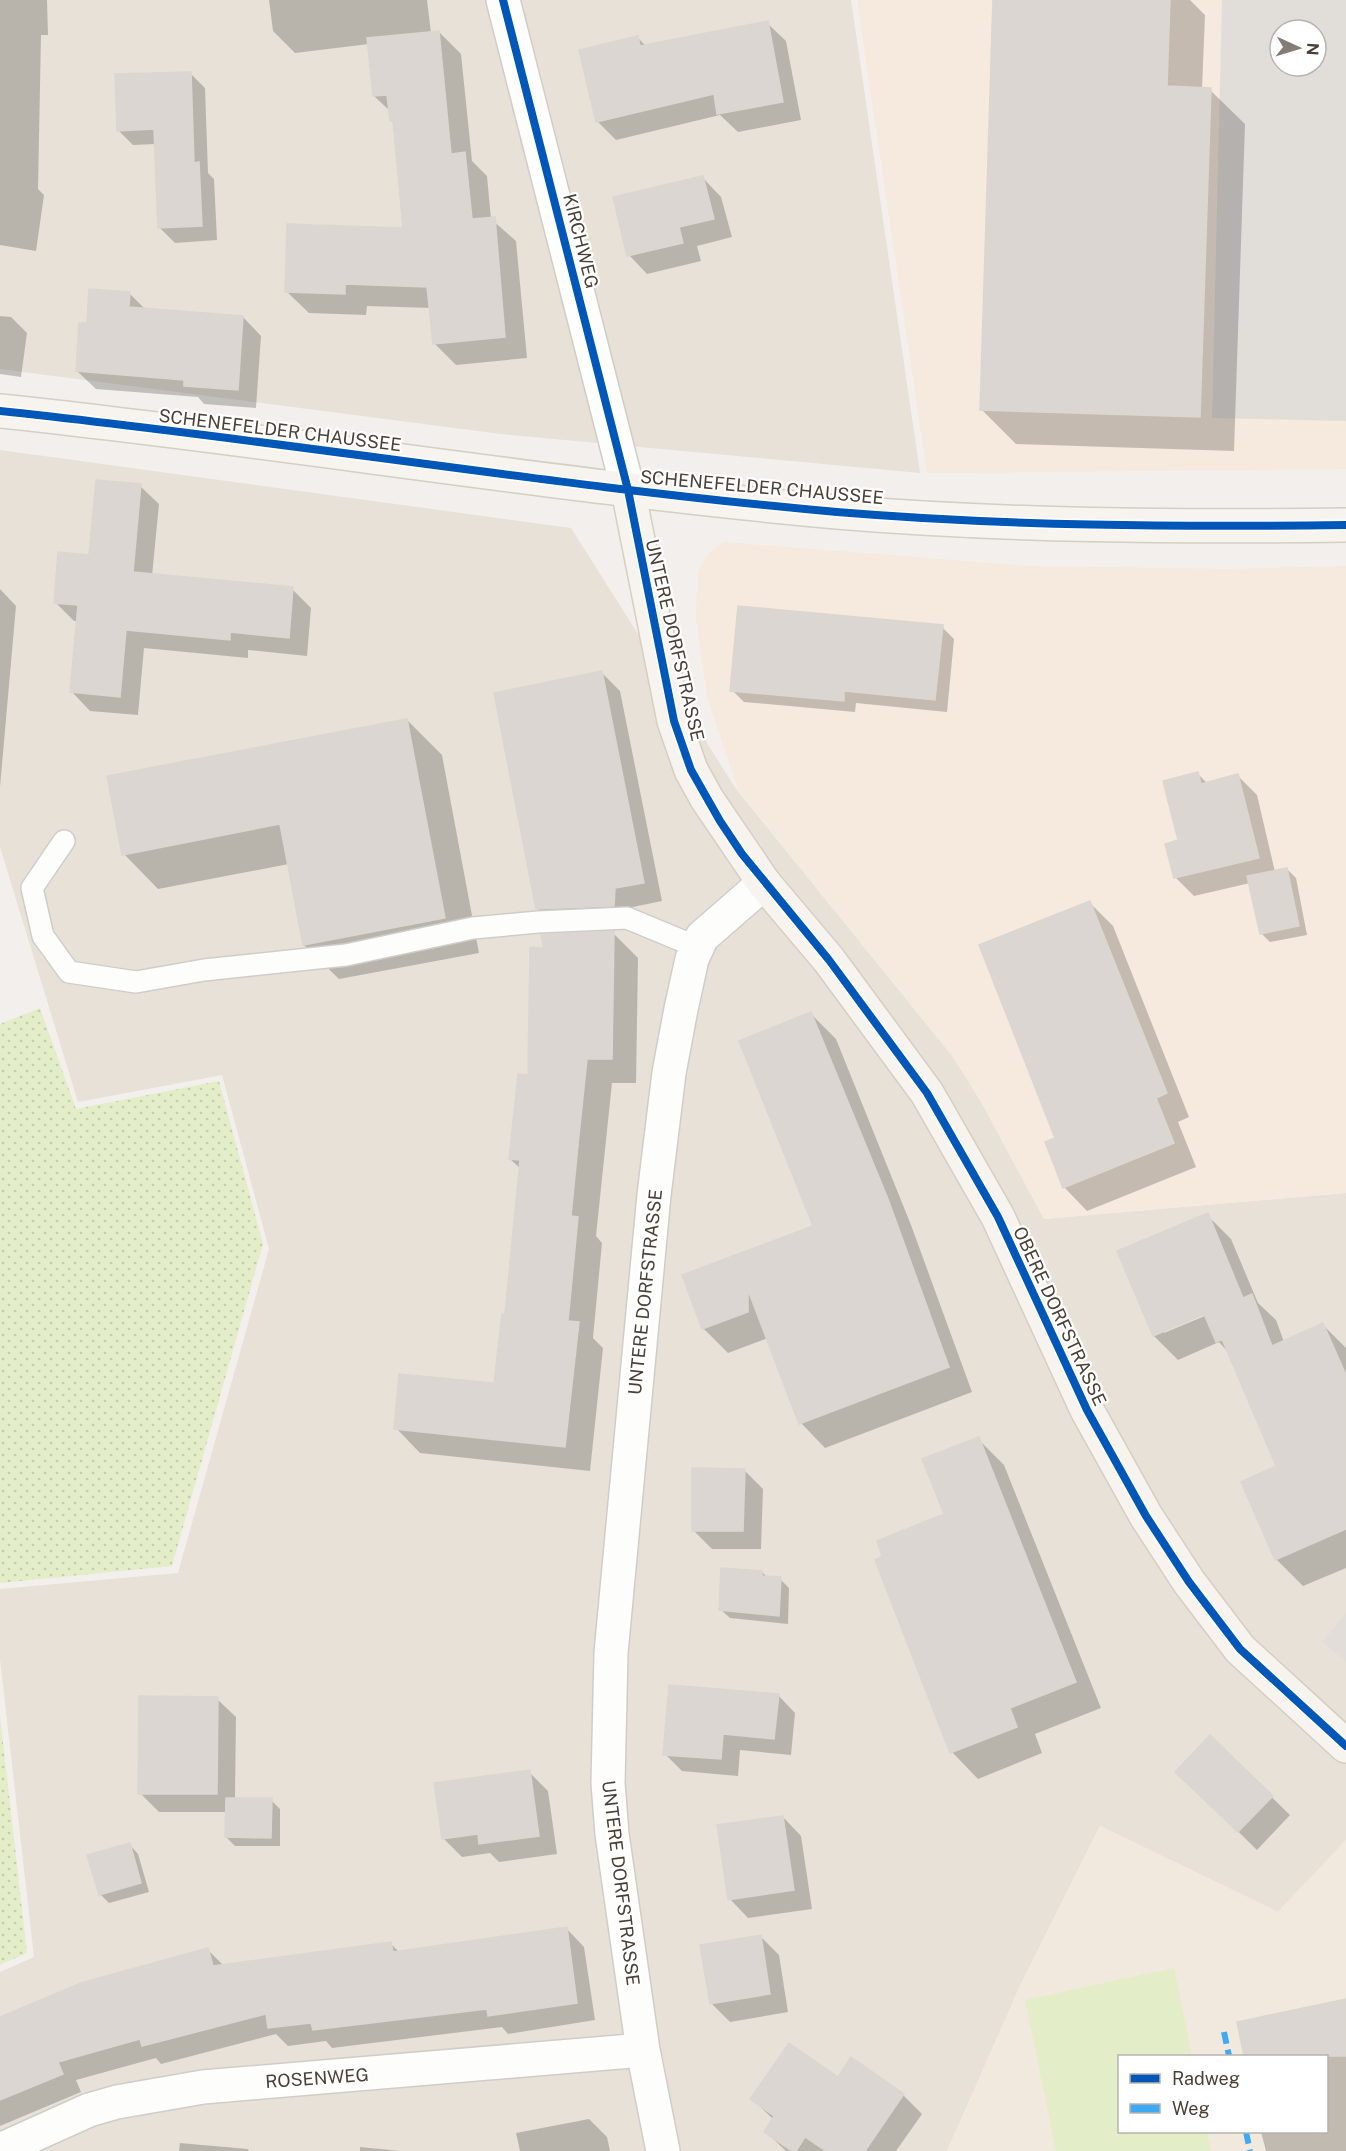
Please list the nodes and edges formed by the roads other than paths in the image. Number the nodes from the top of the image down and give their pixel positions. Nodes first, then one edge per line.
1 (503, 0) edge
2 (0, 411) edge
3 (628, 490) junction
4 (1346, 525) edge
5 (64, 841) dead end
6 (764, 883) junction
7 (697, 946) junction
8 (1346, 1746) edge
9 (644, 2050) junction
10 (0, 2150) edge
11 (663, 2151) edge

1 - 3 street, KIRCHWEG
2 - 3 street, SCHENEFELDER CHAUSSEE
3 - 4 street, SCHENEFELDER CHAUSSEE
3 - 6 street, UNTERE DORFSTRASSE
5 - 7 lane
6 - 7 street, UNTERE DORFSTRASSE
6 - 8 street, OBERE DORFSTRASSE
7 - 9 street, UNTERE DORFSTRASSE
9 - 10 street, ROSENWEG
9 - 11 street, UNTERE DORFSTRASSE

